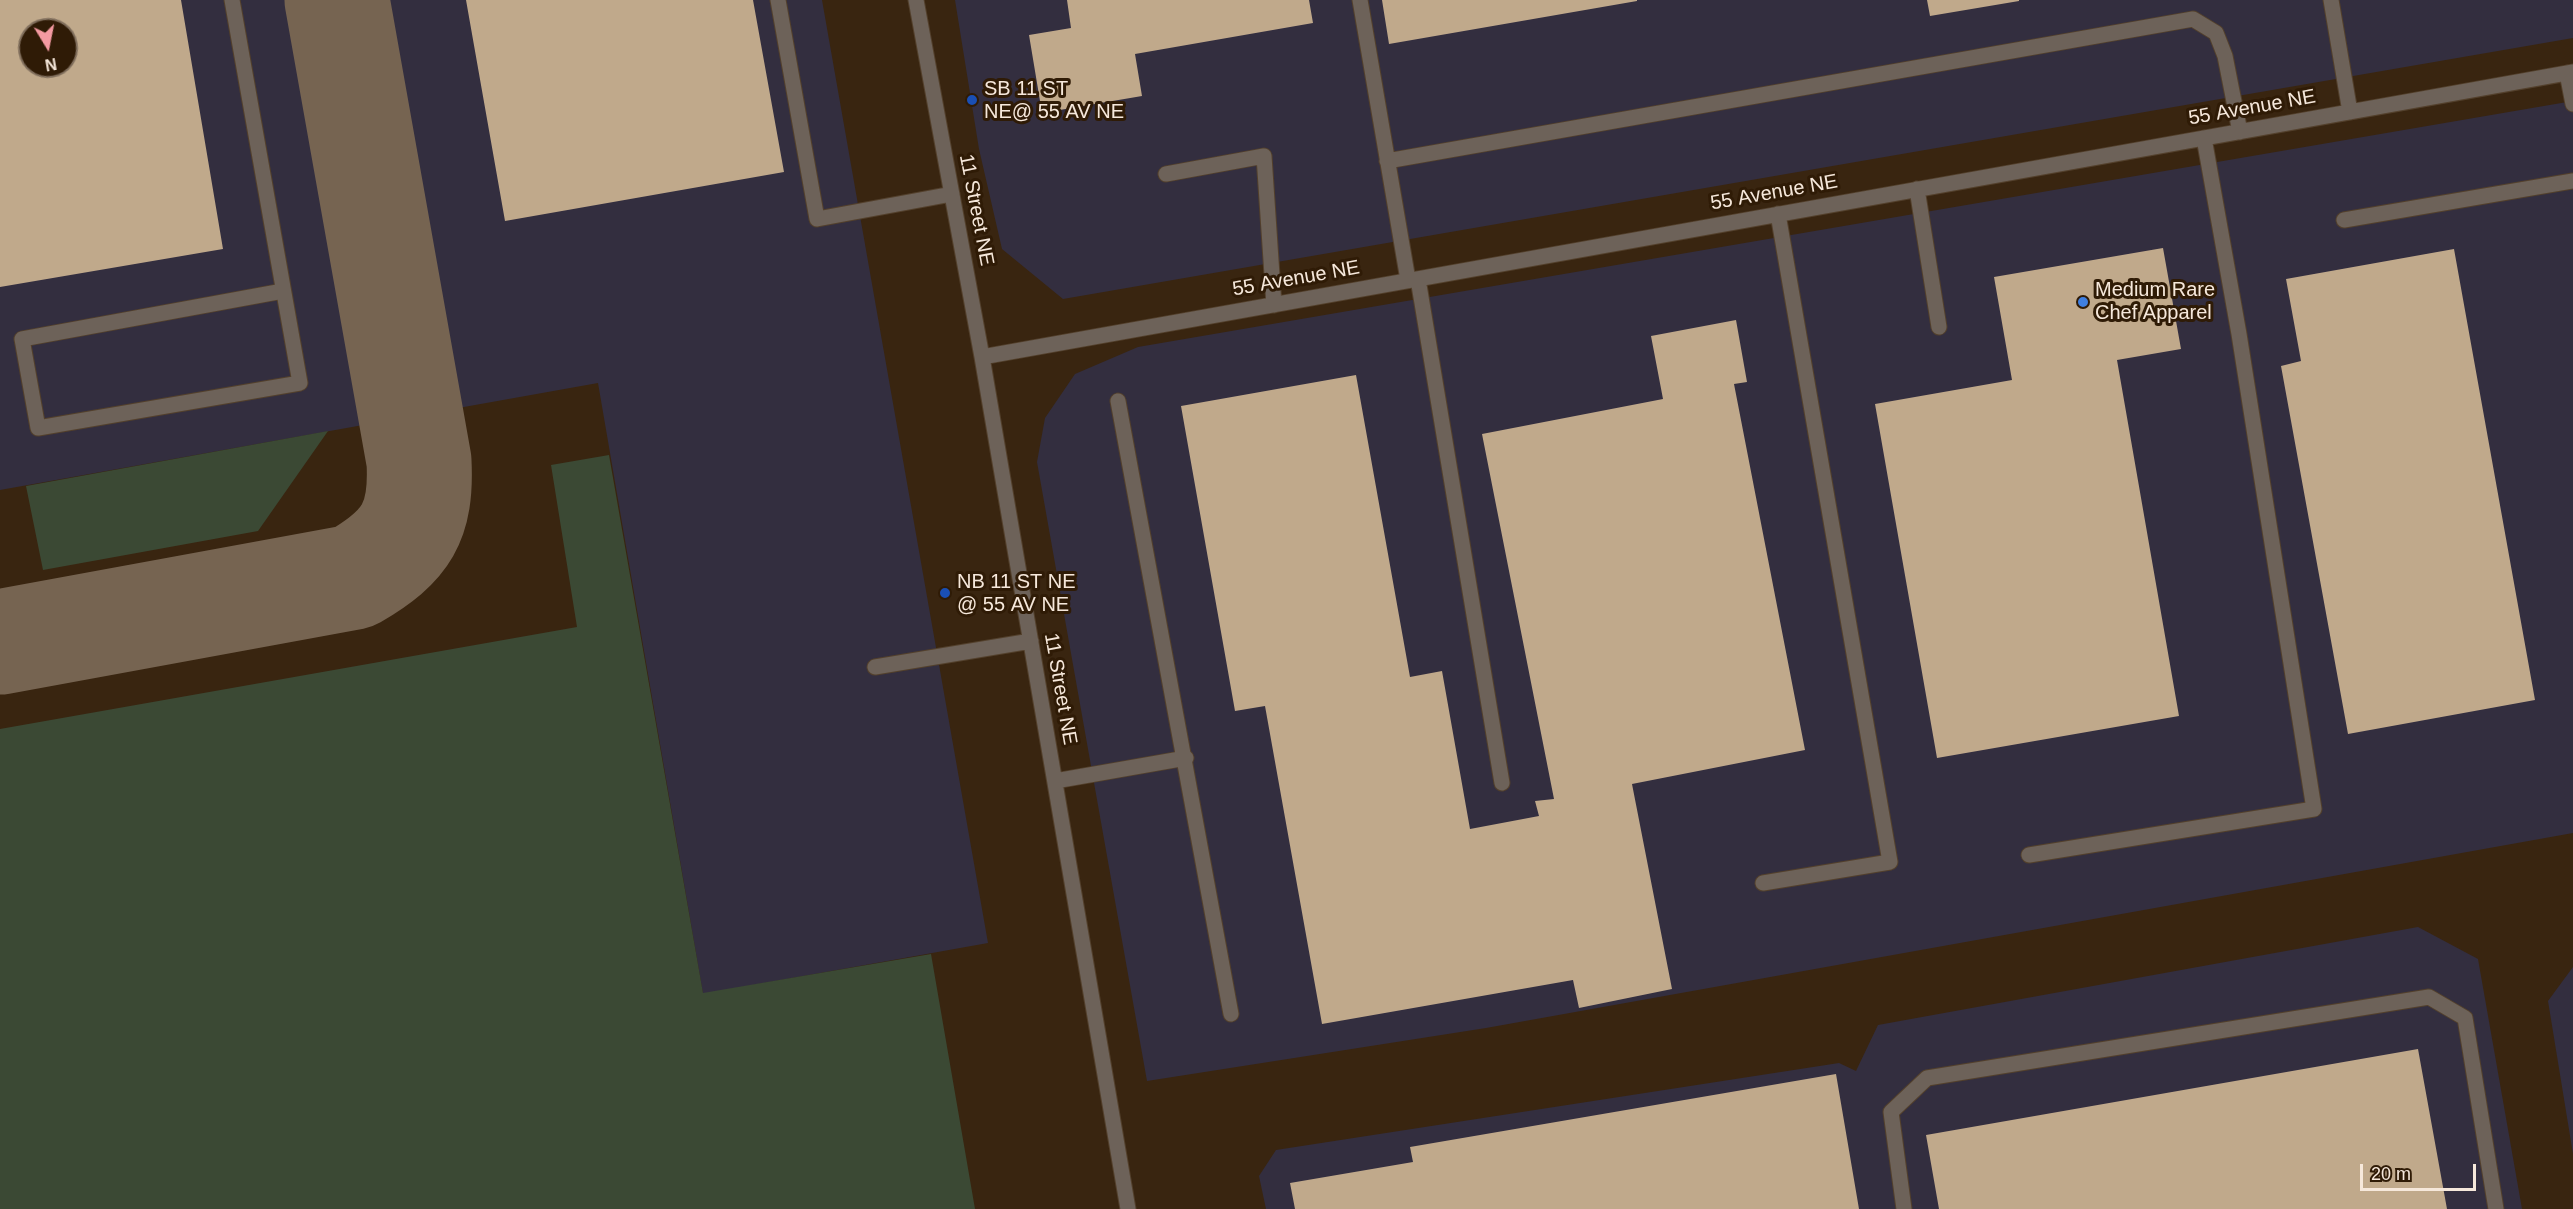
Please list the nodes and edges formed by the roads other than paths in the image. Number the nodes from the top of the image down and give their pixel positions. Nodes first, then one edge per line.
1 (232, 0) edge
2 (778, 0) edge
3 (916, 0) edge
4 (1360, 0) edge
5 (2331, 0) edge
6 (2570, 72) edge
7 (2573, 104) edge
8 (2350, 112) junction
9 (2240, 132) junction
10 (2204, 138) junction
11 (1387, 161) junction
12 (1166, 174) dead end
13 (2573, 181) edge
14 (1917, 189) junction
15 (952, 194) junction
16 (1778, 214) junction
17 (2344, 220) dead end
18 (1413, 279) junction
19 (283, 291) junction
20 (1274, 305) junction
21 (1939, 327) dead end
22 (982, 357) junction
23 (1118, 401) dead end
24 (1031, 641) junction
25 (875, 667) dead end
26 (1186, 758) junction
27 (1055, 781) junction
28 (1502, 783) dead end
29 (2029, 855) dead end
30 (1763, 883) dead end
31 (1231, 1014) dead end
32 (1128, 1209) edge
33 (1904, 1209) edge
34 (2496, 1209) edge

1 - 19 street
2 - 15 street
3 - 15 street, 11 Street NE
4 - 11 street
5 - 8 street
6 - 7 street
6 - 8 street, 55 Avenue NE
8 - 9 street, 55 Avenue NE
9 - 10 street, 55 Avenue NE
9 - 11 street
10 - 14 street, 55 Avenue NE
10 - 29 street
11 - 18 street
12 - 20 street
13 - 17 street
14 - 16 street, 55 Avenue NE
14 - 21 street
15 - 22 street, 11 Street NE
16 - 18 street, 55 Avenue NE
16 - 30 street
18 - 20 street, 55 Avenue NE
18 - 28 street
19 - 19 street
20 - 22 street, 55 Avenue NE
22 - 24 street, 11 Street NE
23 - 26 street
24 - 25 street
24 - 27 street, 11 Street NE
26 - 27 street
26 - 31 street
27 - 32 street, 11 Street NE
33 - 34 street

